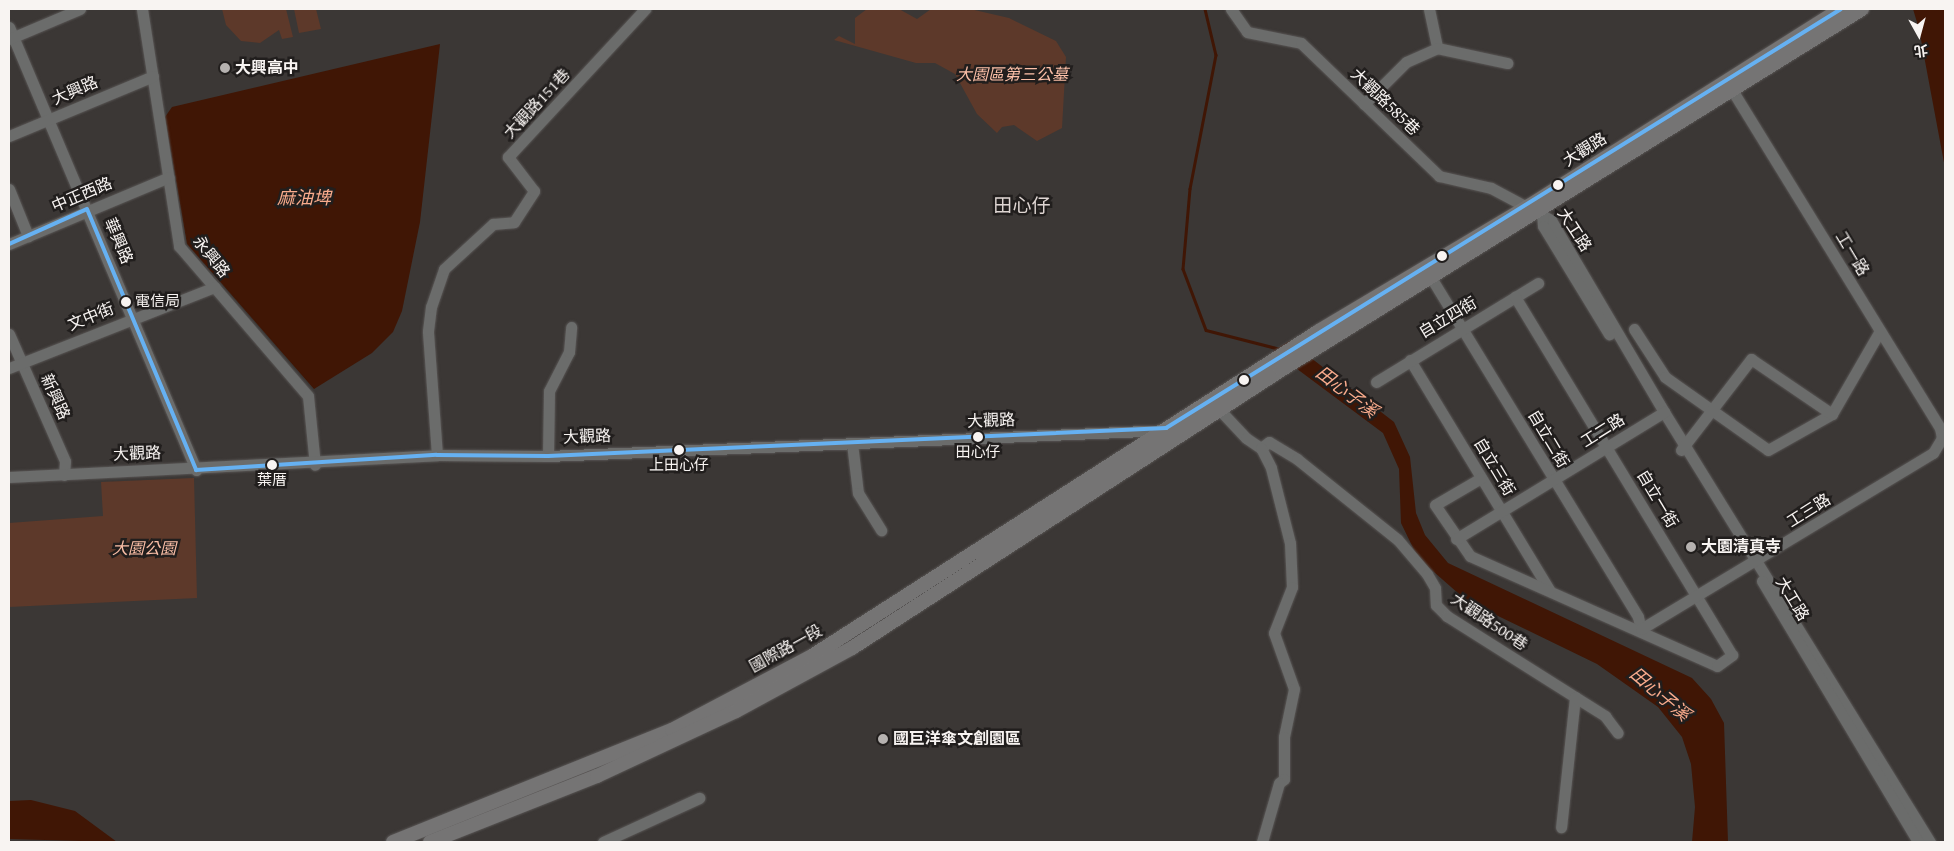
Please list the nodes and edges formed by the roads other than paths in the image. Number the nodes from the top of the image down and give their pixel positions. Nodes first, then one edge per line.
1 (80, 9) edge
2 (142, 9) edge
3 (645, 9) edge
4 (1230, 9) edge
5 (1429, 9) edge
6 (1842, 9) edge
7 (1862, 9) edge
8 (10, 35) edge
9 (1437, 48) junction
10 (1506, 63) dead end
11 (153, 76) junction
12 (1730, 87) junction
13 (1364, 104) junction
14 (49, 119) junction
15 (9, 136) edge
16 (169, 177) junction
17 (9, 189) edge
18 (1529, 206) junction
19 (87, 209) junction
20 (1542, 212) junction
21 (28, 236) junction
22 (9, 244) edge
23 (1428, 272) junction
24 (1538, 283) dead end
25 (215, 287) junction
26 (1515, 296) junction
27 (133, 317) junction
28 (571, 327) dead end
29 (1634, 328) dead end
30 (1462, 329) junction
31 (1880, 332) junction
32 (9, 334) edge
33 (1410, 360) junction
34 (22, 363) junction
35 (1276, 366) junction
36 (9, 368) edge
37 (1376, 382) dead end
38 (1212, 399) junction
39 (1220, 413) junction
40 (1712, 413) junction
41 (1661, 414) junction
42 (1832, 414) junction
43 (1166, 428) junction
44 (1180, 438) junction
45 (852, 443) junction
46 (1940, 445) joint
47 (1261, 448) junction
48 (1607, 448) junction
49 (1683, 448) junction
50 (436, 455) junction
51 (548, 456) junction
52 (315, 464) junction
53 (196, 470) junction
54 (64, 475) junction
55 (9, 477) edge
56 (1481, 478) junction
57 (1554, 480) junction
58 (1502, 512) junction
59 (881, 530) dead end
60 (1456, 539) junction
61 (1756, 563) junction
62 (934, 587) junction
63 (1550, 591) junction
64 (1697, 597) junction
65 (1640, 629) junction
66 (1575, 697) junction
67 (1618, 733) dead end
68 (699, 798) dead end
69 (1561, 827) dead end
70 (393, 842) edge
71 (430, 842) edge
72 (603, 842) edge
73 (1262, 842) edge
74 (1918, 842) edge
75 (1930, 842) edge

1 - 8 street
2 - 11 street, 永興路
3 - 50 street, 大觀路151巷
4 - 13 street, 大觀路585巷
5 - 9 street
6 - 12 main road, 大觀路
7 - 12 main road, 大觀路
8 - 14 street, 華興路
9 - 10 street
9 - 13 street
11 - 14 street, 大興路
11 - 16 street, 永興路
12 - 18 main road, 大觀路
12 - 20 main road, 大觀路
12 - 31 street, 工一路
13 - 18 street, 大觀路585巷
14 - 15 street, 大興路
14 - 19 street, 華興路
16 - 19 street, 中正西路
16 - 25 street, 永興路
17 - 21 street
18 - 20 street, 大觀路585巷
18 - 23 main road, 大觀路
19 - 21 street, 中正西路
19 - 27 street, 華興路
20 - 23 main road, 大觀路
20 - 41 street, 大工路
21 - 22 street, 中正西路
23 - 30 street, 自立二街
23 - 35 main road, 大觀路
23 - 35 main road, 大觀路
24 - 26 street, 自立四街
25 - 27 street, 文中街
25 - 52 street, 永興路
26 - 30 street, 自立四街
26 - 48 street, 自立一街
27 - 34 street, 文中街
27 - 53 street, 華興路
28 - 51 street
29 - 40 street
30 - 33 street, 自立四街
30 - 57 street, 自立二街
31 - 42 street
31 - 46 street, 工一路
32 - 34 street, 新興路
33 - 37 street, 自立四街
33 - 56 street, 自立三街
34 - 36 street, 文中街
34 - 54 street, 新興路
35 - 38 main road, 大觀路
35 - 39 main road
38 - 39 street
38 - 43 main road, 大觀路
39 - 44 main road
39 - 47 street
40 - 42 street
40 - 42 street
40 - 49 street
41 - 48 street, 工二路
41 - 49 street, 大工路
43 - 44 street
43 - 45 street, 大觀路
43 - 62 main road, 國際路一段
44 - 62 main road, 國際路一段
45 - 51 street, 大觀路
45 - 59 street
46 - 61 street, 工三路
47 - 66 street, 大觀路500巷
47 - 73 street
48 - 57 street, 工二路
48 - 64 street, 自立一街
49 - 61 street, 大工路
50 - 51 street, 大觀路
50 - 52 street, 大觀路
52 - 53 street, 大觀路
53 - 54 street, 大觀路
54 - 55 street, 大觀路
56 - 58 street, 自立三街
56 - 60 street
57 - 58 street, 工二路
57 - 65 street, 自立二街
58 - 60 street, 工二路
58 - 63 street, 自立三街
60 - 63 street
61 - 64 street, 工三路
61 - 74 street, 大工路
61 - 75 street, 大工路
62 - 70 main road, 國際路一段
62 - 71 main road, 國際路一段
63 - 65 street
64 - 65 street, 工三路
64 - 65 street, 自立一街
66 - 67 street
66 - 69 street
68 - 72 street

